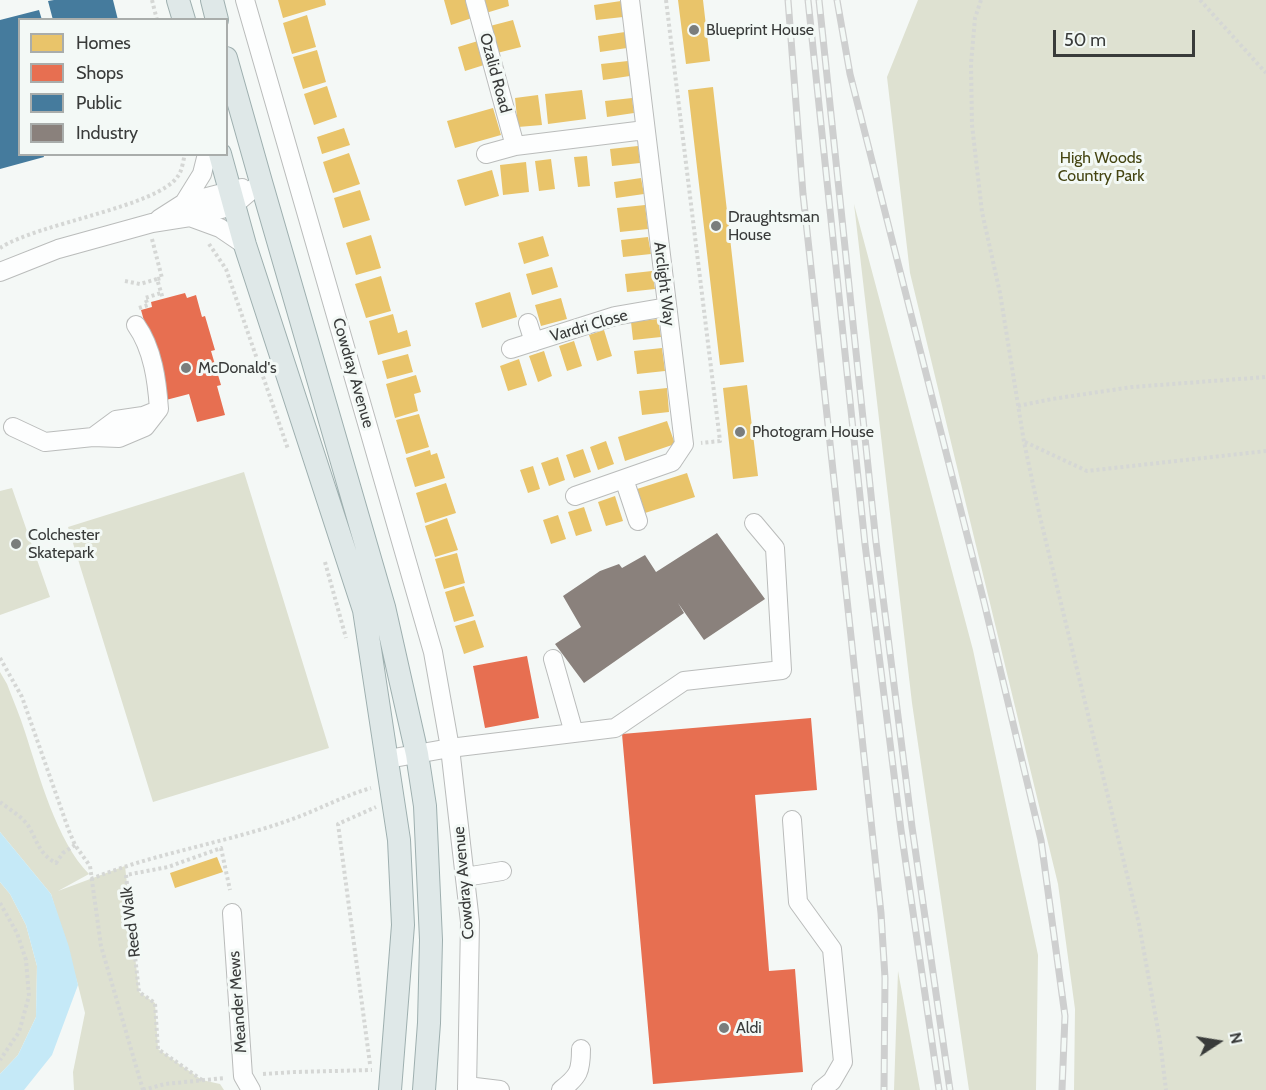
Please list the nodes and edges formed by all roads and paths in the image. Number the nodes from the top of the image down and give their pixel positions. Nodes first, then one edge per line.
1 (152, 0) edge
2 (178, 0) edge
3 (212, 0) edge
4 (245, 0) edge
5 (475, 0) edge
6 (630, 0) edge
7 (666, 0) edge
8 (981, 0) edge
9 (1200, 0) edge
10 (156, 18) edge
11 (183, 18) edge
12 (216, 18) edge
13 (228, 65) edge
14 (1266, 73) edge
15 (645, 130) junction
16 (515, 146) junction
17 (486, 154) dead end
18 (184, 156) edge
19 (206, 156) edge
20 (220, 156) edge
21 (261, 182) junction
22 (231, 199) junction
23 (187, 210) junction
24 (156, 228) junction
25 (208, 243) dead end
26 (245, 245) junction
27 (0, 248) edge
28 (0, 272) edge
29 (157, 279) junction
30 (125, 281) dead end
31 (161, 293) junction
32 (163, 299) dead end
33 (667, 307) junction
34 (134, 318) joint
35 (528, 323) dead end
36 (534, 342) junction
37 (511, 350) dead end
38 (1266, 377) edge
39 (1018, 406) junction
40 (13, 427) dead end
41 (1024, 442) junction
42 (684, 444) junction
43 (1266, 451) edge
44 (291, 458) dead end
45 (624, 479) junction
46 (575, 496) dead end
47 (638, 521) dead end
48 (754, 523) dead end
49 (324, 558) dead end
50 (347, 645) dead end
51 (0, 658) edge
52 (553, 659) dead end
53 (574, 733) junction
54 (450, 748) junction
55 (417, 754) junction
56 (388, 759) junction
57 (381, 784) dead end
58 (0, 802) edge
59 (382, 805) dead end
60 (792, 820) dead end
61 (75, 845) junction
62 (502, 871) dead end
63 (465, 877) junction
64 (91, 879) junction
65 (230, 890) dead end
66 (0, 903) edge
67 (232, 912) dead end
68 (581, 1048) dead end
69 (392, 1055) junction
70 (0, 1060) edge
71 (371, 1071) junction
72 (202, 1080) junction
73 (247, 1083) edge
74 (380, 1085) edge
75 (467, 1088) edge
76 (143, 1090) edge
77 (424, 1090) edge
78 (500, 1090) edge
79 (561, 1090) edge
80 (821, 1090) edge
81 (1166, 1090) edge

1 - 10 path
2 - 11 main road
3 - 12 main road
4 - 54 street, Cowdray Avenue
5 - 16 street, Ozalid Road
6 - 15 street, Arclight Way
7 - 42 path
8 - 39 path
9 - 14 path
13 - 21 main road, Cowdray Avenue
15 - 16 street
15 - 33 street, Arclight Way
16 - 17 street
18 - 27 path
19 - 23 street
20 - 22 main road
21 - 22 street
21 - 55 main road, Cowdray Avenue
22 - 23 street
22 - 26 main road
23 - 24 street
23 - 26 street
24 - 28 street
24 - 29 path
25 - 44 path
26 - 56 main road
29 - 30 path
29 - 31 path
31 - 32 path
31 - 34 path
33 - 36 street, Vardri Close
33 - 42 street, Arclight Way
34 - 40 street
35 - 36 street
36 - 37 street, Vardri Close
38 - 39 path
39 - 41 path
41 - 43 path
41 - 81 path
42 - 45 street
45 - 46 street
45 - 47 street
48 - 53 street
49 - 50 path
51 - 61 path
52 - 53 street
53 - 54 street
54 - 55 street
54 - 63 street, Cowdray Avenue
55 - 56 street
55 - 77 main road, Cowdray Avenue
56 - 69 main road
57 - 64 path
58 - 61 path
59 - 71 path
60 - 80 street
61 - 64 path
62 - 63 street
63 - 75 street, Cowdray Avenue
64 - 76 path
65 - 72 path, Reed Walk
66 - 70 path
67 - 73 street, Meander Mews
68 - 79 street
69 - 71 path
69 - 74 main road
71 - 73 path
71 - 74 path
72 - 73 path
72 - 76 path
75 - 78 street

